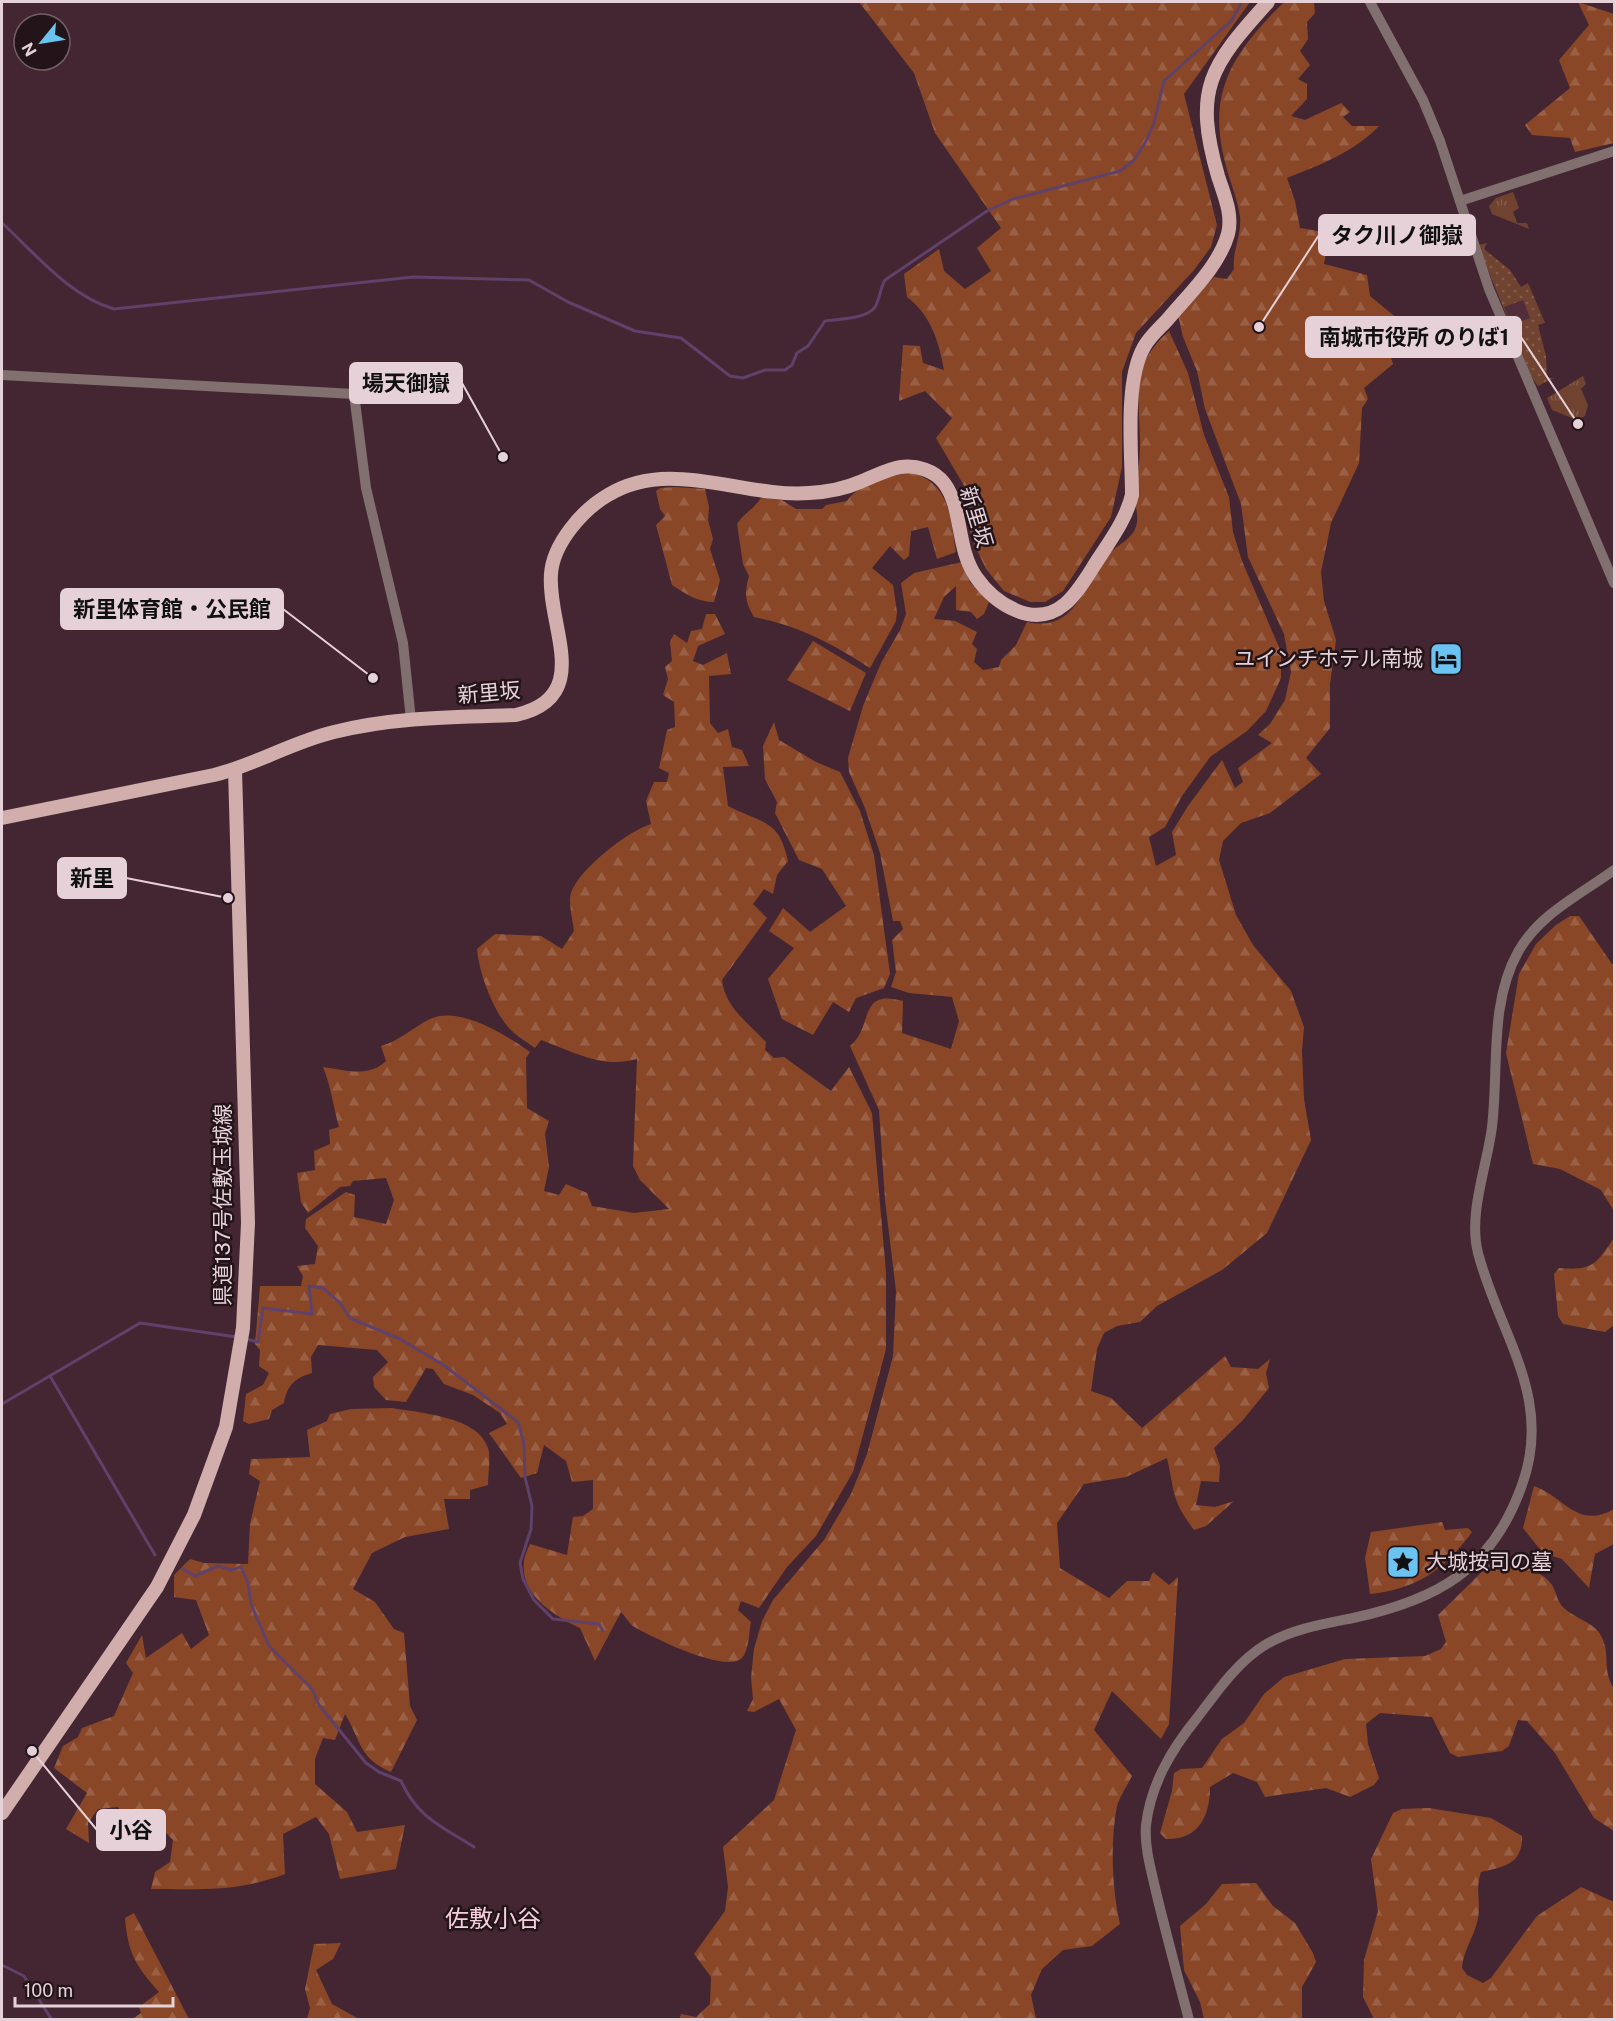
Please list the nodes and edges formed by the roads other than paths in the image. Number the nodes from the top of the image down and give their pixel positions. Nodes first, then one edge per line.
1 (1268, 2) edge
2 (1370, 2) edge
3 (1614, 151) edge
4 (1460, 201) junction
5 (2, 375) edge
6 (1614, 583) edge
7 (411, 720) junction
8 (235, 770) junction
9 (2, 818) edge
10 (1614, 870) edge
11 (2, 1813) edge
12 (1189, 2019) edge

1 - 7 main road, 新里坂
2 - 4 street
3 - 4 street
4 - 6 street
5 - 7 street
7 - 8 main road, 新里坂
8 - 9 main road
8 - 11 main road, 県道137号佐敷玉城線
10 - 12 street

